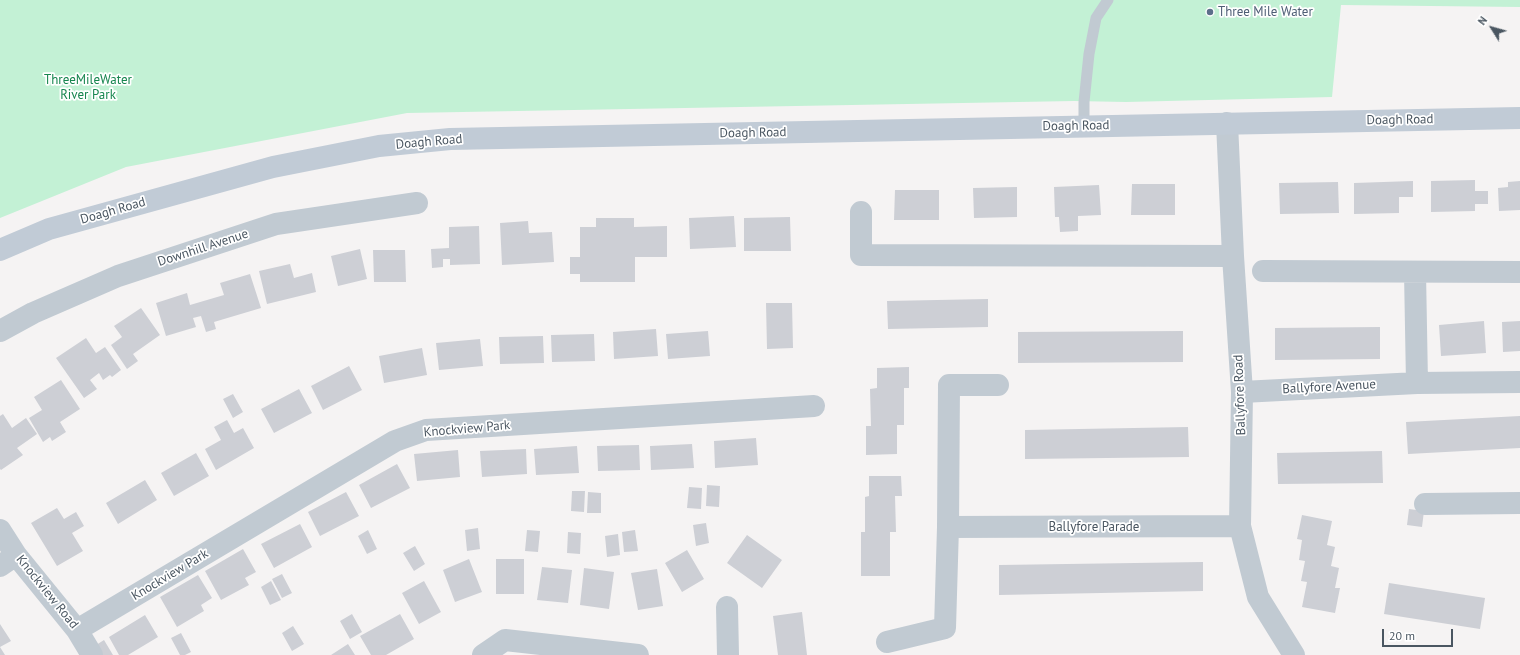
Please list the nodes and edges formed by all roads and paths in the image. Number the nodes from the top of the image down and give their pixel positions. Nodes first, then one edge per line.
1 (1108, 0) edge
2 (1520, 118) edge
3 (1227, 124) junction
4 (1084, 126) junction
5 (417, 202) dead end
6 (861, 212) dead end
7 (0, 250) edge
8 (1233, 256) junction
9 (1263, 271) dead end
10 (1415, 272) junction
11 (1520, 272) edge
12 (0, 331) edge
13 (1520, 382) edge
14 (1417, 383) junction
15 (998, 385) dead end
16 (1242, 392) junction
17 (814, 406) dead end
18 (1520, 502) edge
19 (1425, 504) dead end
20 (1240, 526) junction
21 (948, 527) junction
22 (0, 530) edge
23 (8, 560) edge
24 (727, 607) dead end
25 (77, 630) junction
26 (887, 642) dead end
27 (92, 655) edge
28 (483, 655) edge
29 (638, 655) edge
30 (728, 655) edge
31 (1294, 655) edge

1 - 4 lane
2 - 3 main road, Doagh Road
3 - 4 main road, Doagh Road
3 - 8 street, Ballyfore Road
4 - 7 main road, Doagh Road
5 - 12 street, Downhill Avenue
6 - 8 street
8 - 16 street, Ballyfore Road
9 - 10 street
10 - 11 street
10 - 14 street
13 - 14 street, Ballyfore Avenue
14 - 16 street, Ballyfore Avenue
15 - 21 street
16 - 20 street, Ballyfore Road
17 - 25 street, Knockview Park
18 - 19 street
20 - 21 street, Ballyfore Parade
20 - 31 street, Ballyfore Road
21 - 26 street
22 - 23 street, Knockview Road
23 - 25 street, Knockview Road
24 - 30 street
25 - 27 street, Knockview Road
28 - 29 street

